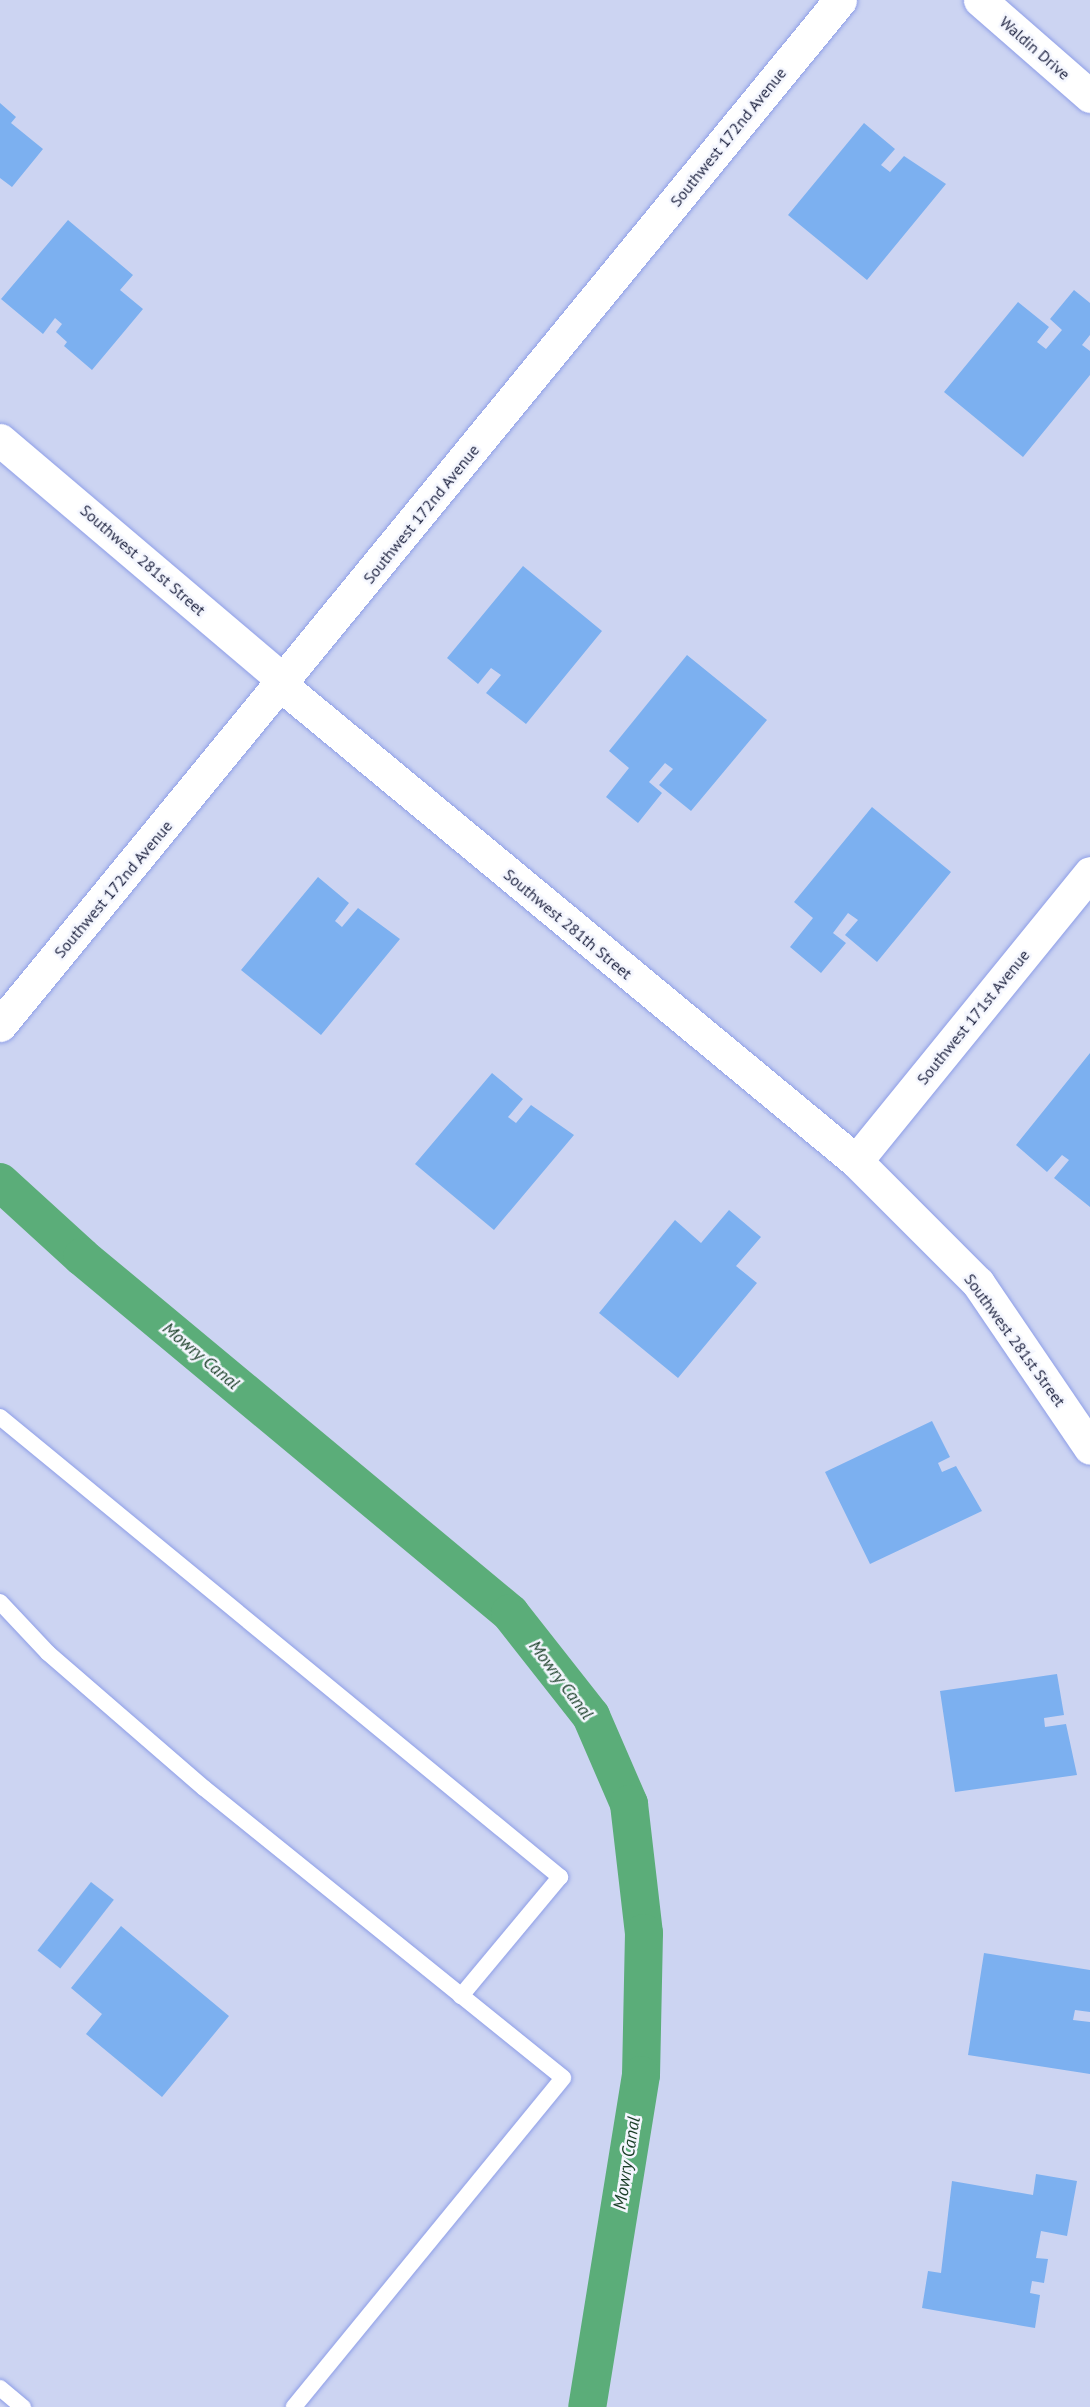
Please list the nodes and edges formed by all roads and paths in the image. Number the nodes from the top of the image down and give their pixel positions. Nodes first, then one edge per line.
1 (840, 0) edge
2 (980, 0) edge
3 (1090, 96) edge
4 (0, 440) edge
5 (283, 683) junction
6 (1090, 873) edge
7 (0, 1025) edge
8 (856, 1161) junction
9 (0, 1417) edge
10 (1090, 1448) edge
11 (0, 1602) edge
12 (461, 1996) junction
13 (0, 2388) edge
14 (23, 2407) edge
15 (294, 2407) edge

1 - 5 street, Southwest 172nd Avenue
2 - 3 street, Waldin Drive
4 - 5 street, Southwest 281st Street
5 - 7 street, Southwest 172nd Avenue
5 - 8 street, Southwest 281th Street
6 - 8 street, Southwest 171st Avenue
8 - 10 street, Southwest 281st Street
9 - 12 lane
11 - 12 lane
12 - 15 lane
13 - 14 lane

